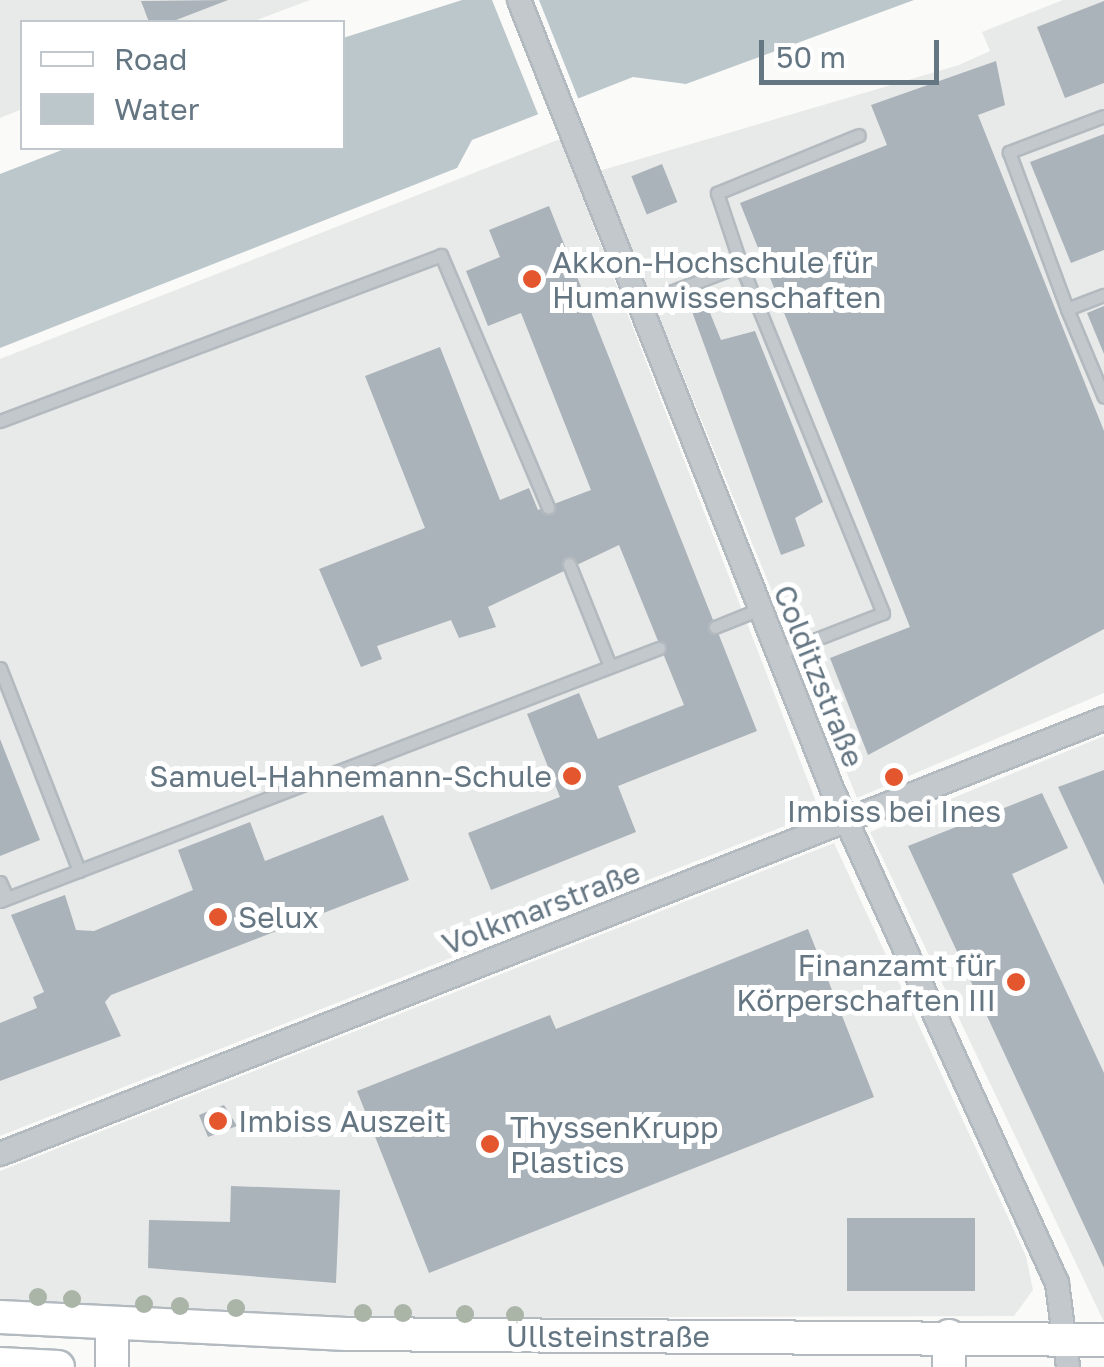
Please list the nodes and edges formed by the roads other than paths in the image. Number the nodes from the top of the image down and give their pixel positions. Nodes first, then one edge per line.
1 (519, 0) edge
2 (1104, 116) edge
3 (859, 135) dead end
4 (741, 265) junction
5 (1104, 295) edge
6 (640, 304) junction
7 (1067, 309) junction
8 (1104, 397) edge
9 (0, 421) edge
10 (548, 507) dead end
11 (569, 564) dead end
12 (760, 609) junction
13 (714, 626) dead end
14 (659, 648) dead end
15 (778, 654) junction
16 (610, 666) junction
17 (0, 668) edge
18 (1104, 719) edge
19 (845, 820) junction
20 (78, 871) junction
21 (0, 882) edge
22 (4, 900) edge
23 (0, 1154) edge
24 (0, 1317) edge
25 (112, 1323) junction
26 (1104, 1340) edge
27 (949, 1352) edge
28 (1068, 1353) edge
29 (0, 1364) edge
30 (58, 1367) edge
31 (112, 1367) edge

1 - 6 street, Colditzstraße
2 - 7 lane
3 - 4 lane
4 - 6 lane
4 - 15 lane
5 - 7 lane
6 - 12 street, Colditzstraße
7 - 8 lane
9 - 10 lane
11 - 16 lane
12 - 13 lane
12 - 15 street, Colditzstraße
14 - 16 lane
15 - 19 street, Colditzstraße
16 - 20 lane
17 - 20 lane
18 - 19 street, Volkmarstraße
19 - 23 street, Volkmarstraße
19 - 28 street, Colditzstraße
20 - 22 lane
21 - 22 lane
24 - 25 street, Ullsteinstraße
25 - 27 street, Ullsteinstraße
25 - 31 street
26 - 28 street, Ullsteinstraße
27 - 28 street, Ullsteinstraße
29 - 30 street

